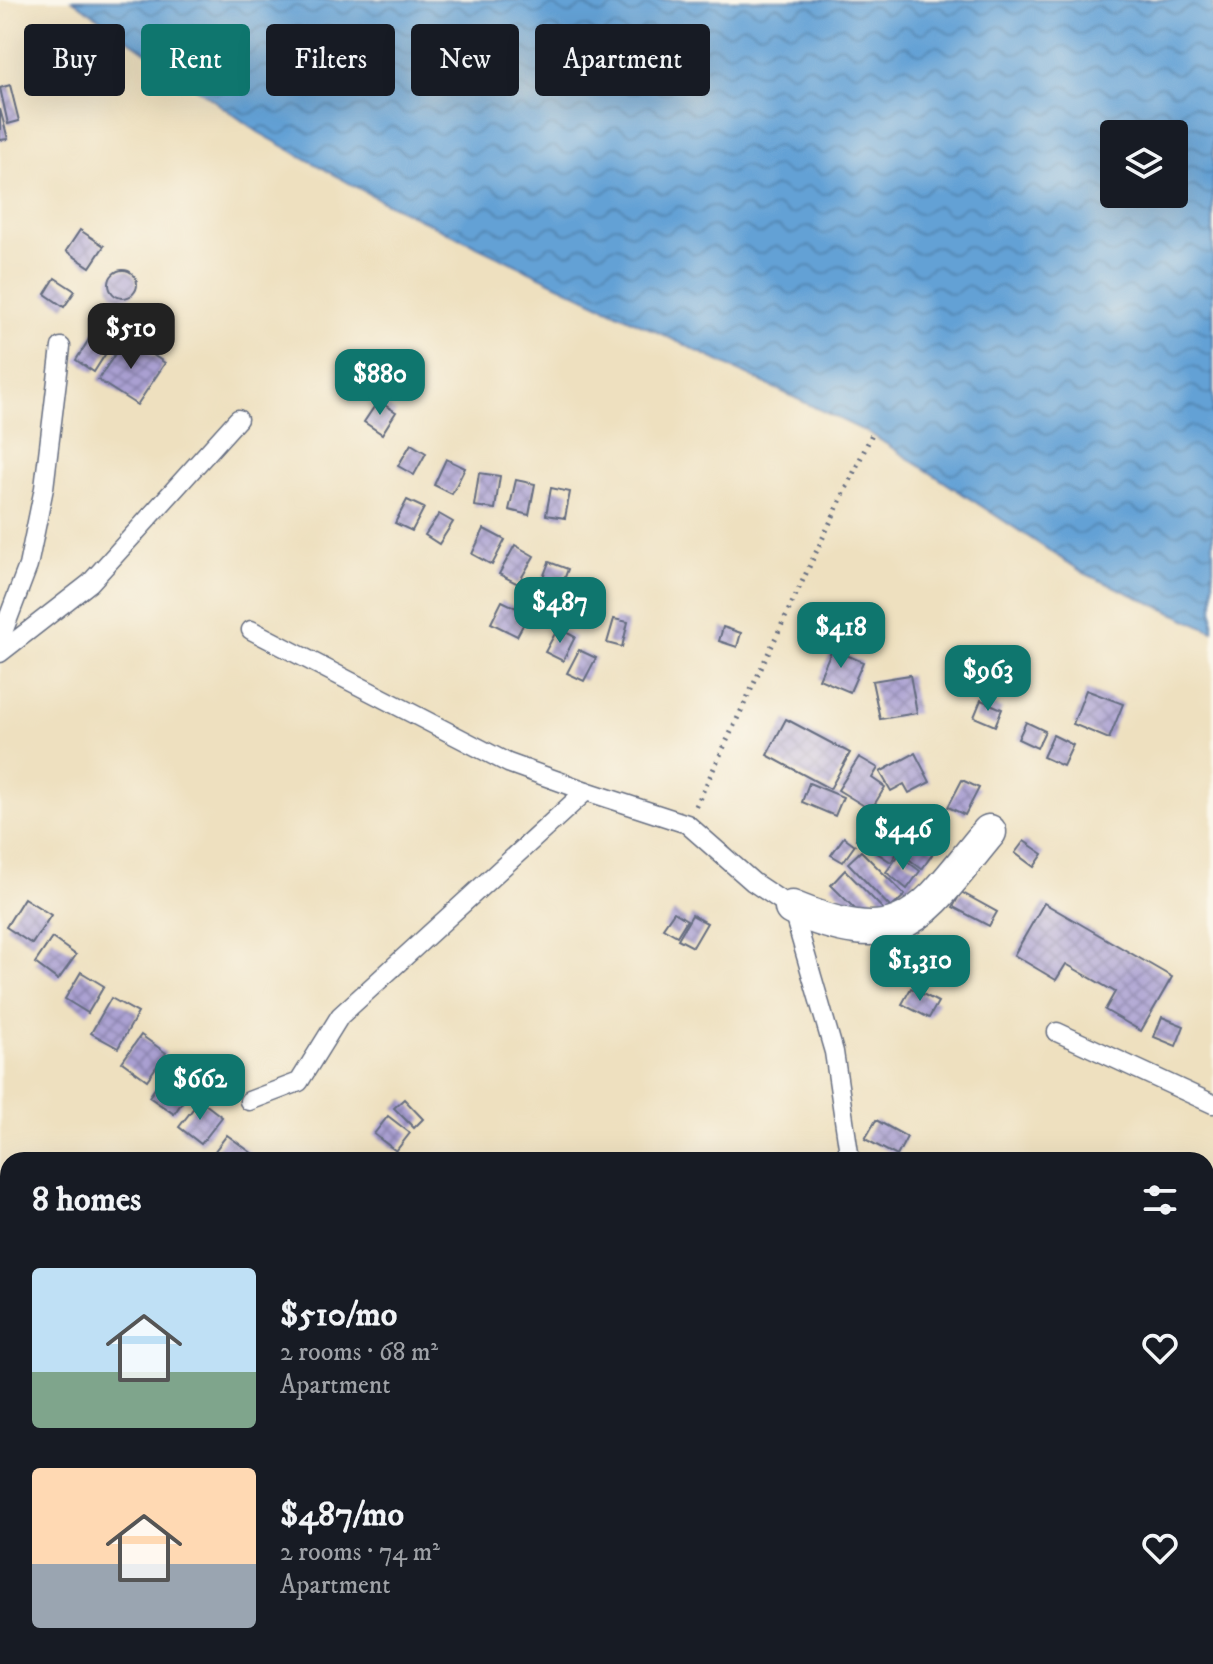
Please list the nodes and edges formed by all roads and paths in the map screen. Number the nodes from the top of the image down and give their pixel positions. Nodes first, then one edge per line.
1 (61, 347) dead end
2 (238, 419) dead end
3 (872, 434) dead end
4 (251, 630) dead end
5 (0, 640) edge
6 (0, 653) edge
7 (586, 791) junction
8 (687, 824) junction
9 (989, 832) dead end
10 (792, 908) junction
11 (1057, 1032) dead end
12 (249, 1101) dead end
13 (1213, 1104) edge
14 (849, 1152) edge

1 - 5 lane
2 - 6 lane
3 - 8 path
4 - 7 lane
7 - 8 lane
7 - 12 lane
8 - 10 lane
9 - 10 street
10 - 14 lane
11 - 13 lane

